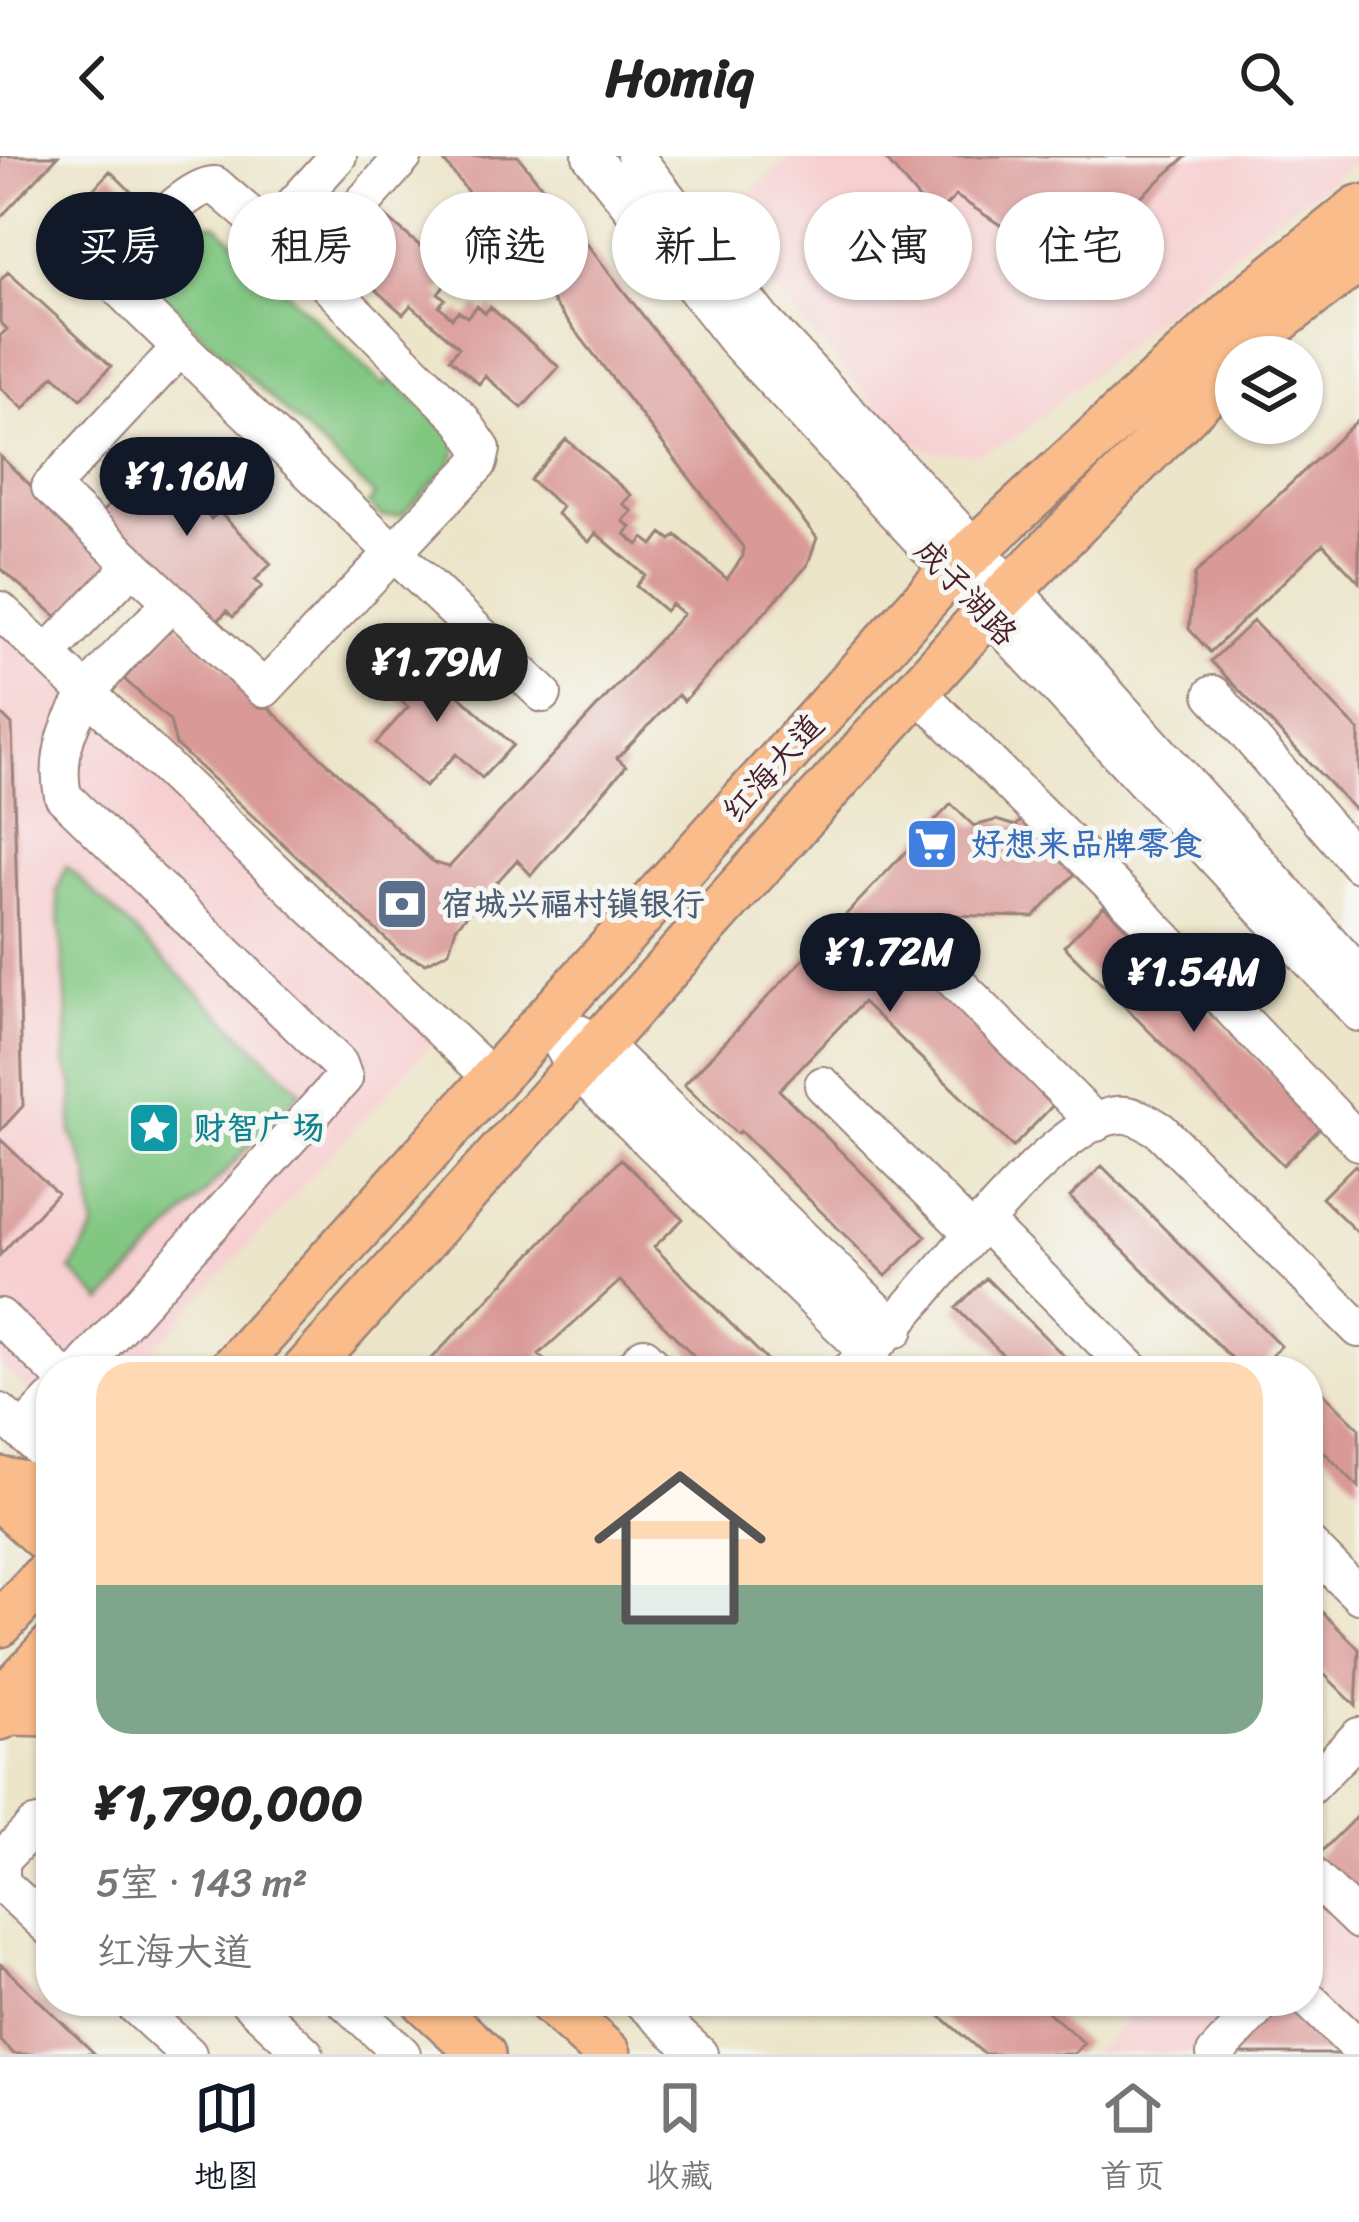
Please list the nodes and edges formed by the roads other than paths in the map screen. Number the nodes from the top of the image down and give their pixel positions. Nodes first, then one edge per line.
1 (338, 156) edge
2 (404, 156) edge
3 (591, 156) edge
4 (635, 156) edge
5 (305, 192) edge
6 (373, 192) edge
7 (228, 196) edge
8 (1359, 208) edge
9 (1359, 258) edge
10 (342, 300) edge
11 (1263, 336) edge
12 (180, 348) junction
13 (1215, 384) edge
14 (393, 553) junction
15 (962, 561) junction
16 (133, 565) junction
17 (998, 601) junction
18 (172, 602) junction
19 (0, 610) edge
20 (47, 654) junction
21 (916, 691) junction
22 (87, 693) junction
23 (543, 694) dead end
24 (1214, 694) dead end
25 (1359, 864) edge
26 (1359, 975) edge
27 (952, 977) dead end
28 (1359, 1013) edge
29 (546, 1018) junction
30 (588, 1056) junction
31 (494, 1078) junction
32 (823, 1085) dead end
33 (1096, 1123) junction
34 (1359, 1142) edge
35 (977, 1227) junction
36 (0, 1318) edge
37 (1359, 1329) edge
38 (871, 1351) edge
39 (41, 1356) edge
40 (93, 1356) edge
41 (244, 1356) edge
42 (318, 1356) edge
43 (1117, 1356) edge
44 (11, 1422) edge
45 (36, 1445) edge
46 (0, 1480) edge
47 (36, 1489) edge
48 (0, 1498) edge
49 (36, 1530) edge
50 (1323, 1559) edge
51 (36, 1583) edge
52 (1359, 1595) edge
53 (3, 1614) edge
54 (36, 1639) edge
55 (36, 1677) edge
56 (20, 1707) edge
57 (1359, 1736) edge
58 (1323, 1773) edge
59 (36, 1826) edge
60 (1323, 1886) edge
61 (36, 1915) edge
62 (1359, 1921) edge
63 (1323, 2013) edge
64 (146, 2016) edge
65 (264, 2016) edge
66 (361, 2016) edge
67 (441, 2016) edge
68 (566, 2016) edge
69 (657, 2016) edge
70 (1250, 2016) edge
71 (1359, 2048) edge
72 (188, 2054) edge
73 (305, 2054) edge
74 (402, 2054) edge
75 (482, 2054) edge
76 (608, 2054) edge
77 (699, 2054) edge
78 (1215, 2054) edge

1 - 5 street
2 - 6 street
3 - 15 street, 成子湖路
4 - 15 street, 成子湖路
7 - 12 street
8 - 15 main road, 红海大道
9 - 11 main road, 红海大道
10 - 14 street
12 - 14 street
12 - 16 street
13 - 17 main road, 红海大道
14 - 18 street
14 - 23 street
15 - 17 street, 成子湖路
15 - 29 main road, 红海大道
16 - 18 street
16 - 20 street
17 - 21 main road, 红海大道
17 - 26 street, 成子湖路
17 - 28 street, 成子湖路
18 - 22 street
19 - 20 street
20 - 22 street
21 - 30 main road, 红海大道
21 - 34 street
22 - 31 street
22 - 40 street
24 - 25 street
27 - 33 street
29 - 30 street
29 - 31 main road, 红海大道
30 - 38 street
30 - 42 main road, 红海大道
31 - 41 main road, 红海大道
32 - 35 street
33 - 35 street
33 - 37 street
35 - 38 street
35 - 43 street
36 - 39 street
44 - 45 street
46 - 47 main road
48 - 49 main road
50 - 52 street
51 - 53 main road
53 - 54 main road
55 - 56 main road
57 - 58 street
59 - 61 street
60 - 62 street
63 - 71 street
64 - 72 street
65 - 73 street
66 - 74 street
67 - 75 main road
68 - 76 main road
69 - 77 street
70 - 78 street

